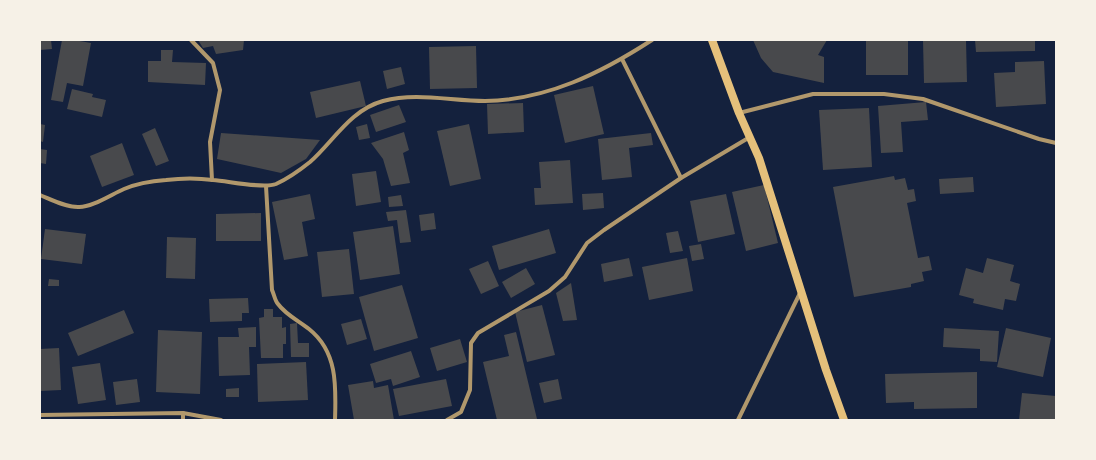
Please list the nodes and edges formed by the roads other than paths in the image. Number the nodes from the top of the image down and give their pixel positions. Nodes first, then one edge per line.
1 (191, 40) edge
2 (652, 40) edge
3 (712, 40) edge
4 (622, 59) junction
5 (739, 113) junction
6 (750, 137) junction
7 (1056, 143) edge
8 (681, 178) junction
9 (212, 180) junction
10 (266, 186) junction
11 (40, 195) edge
12 (801, 291) junction
13 (183, 413) junction
14 (40, 415) edge
15 (83, 415) junction
16 (83, 420) edge
17 (183, 420) edge
18 (221, 420) edge
19 (335, 420) edge
20 (447, 420) edge
21 (738, 420) edge
22 (844, 420) edge

1 - 9 street
2 - 4 street
3 - 5 main road
4 - 8 street
4 - 10 street
5 - 6 main road
5 - 7 street
6 - 8 street
6 - 12 main road
8 - 20 street
9 - 10 street
9 - 11 street
10 - 19 street
12 - 21 street
12 - 22 main road
13 - 15 street
13 - 17 street
13 - 18 street
14 - 15 street
15 - 16 street

